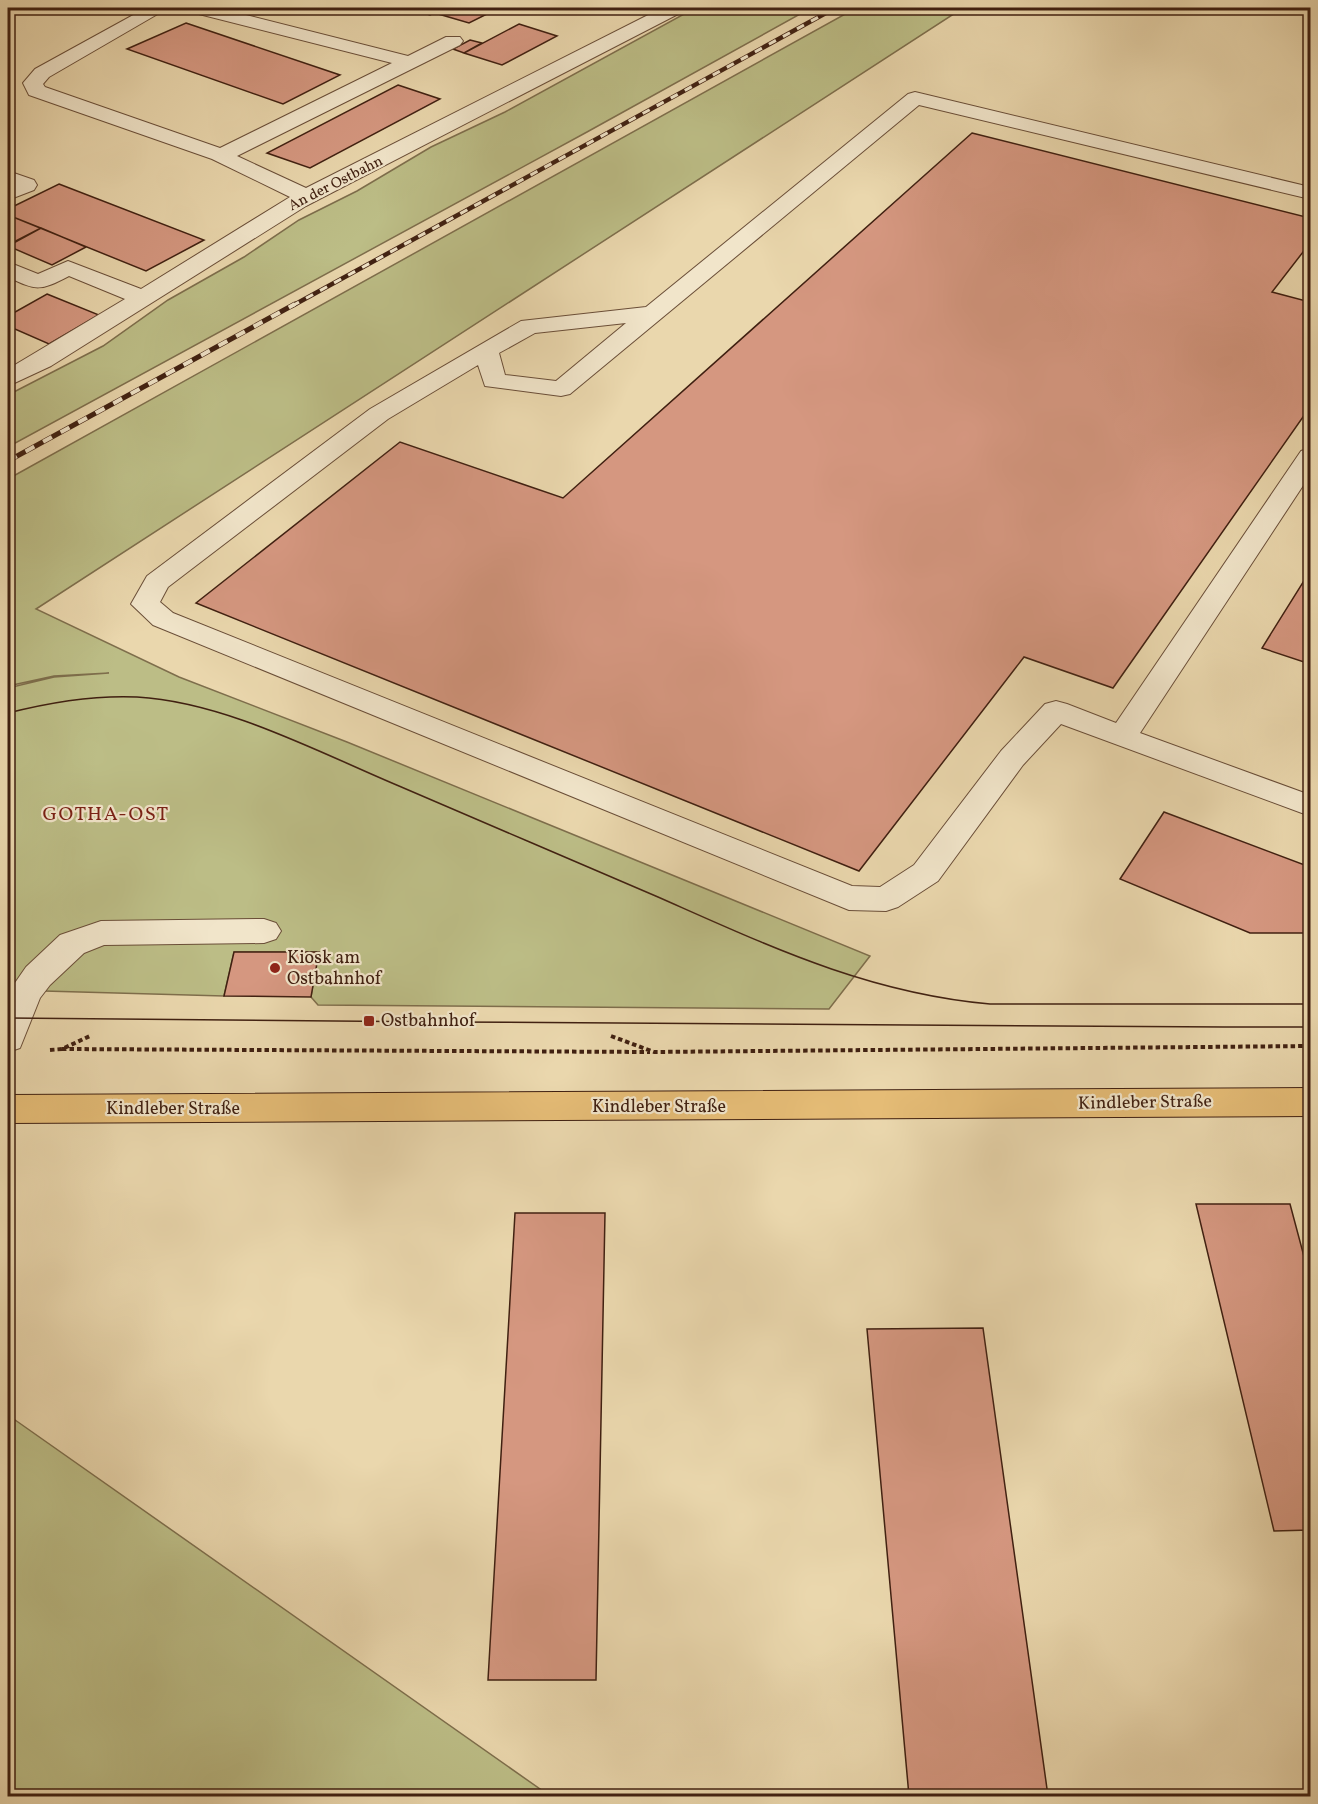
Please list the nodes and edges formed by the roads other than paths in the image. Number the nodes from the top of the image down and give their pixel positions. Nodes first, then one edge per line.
1 (159, 8) edge
2 (198, 8) edge
3 (675, 8) edge
4 (453, 41) dead end
5 (410, 62) junction
6 (220, 156) junction
7 (8, 177) edge
8 (1311, 193) edge
9 (8, 194) edge
10 (307, 197) junction
11 (8, 269) edge
12 (144, 298) junction
13 (651, 314) junction
14 (486, 350) junction
15 (8, 379) edge
16 (1311, 456) edge
17 (1122, 737) junction
18 (1311, 806) edge
19 (264, 931) dead end
20 (8, 1039) edge
21 (1311, 1102) edge
22 (8, 1110) edge

1 - 6 lane
2 - 5 lane
3 - 10 lane, An der Ostbahn
4 - 5 lane
5 - 6 lane
6 - 10 lane
7 - 9 lane
8 - 13 lane
10 - 12 lane, An der Ostbahn
11 - 12 lane
12 - 15 lane, An der Ostbahn
13 - 14 lane
13 - 14 lane
14 - 17 lane
16 - 17 lane
17 - 18 lane
19 - 20 lane
21 - 22 main road, Kindleber Straße

